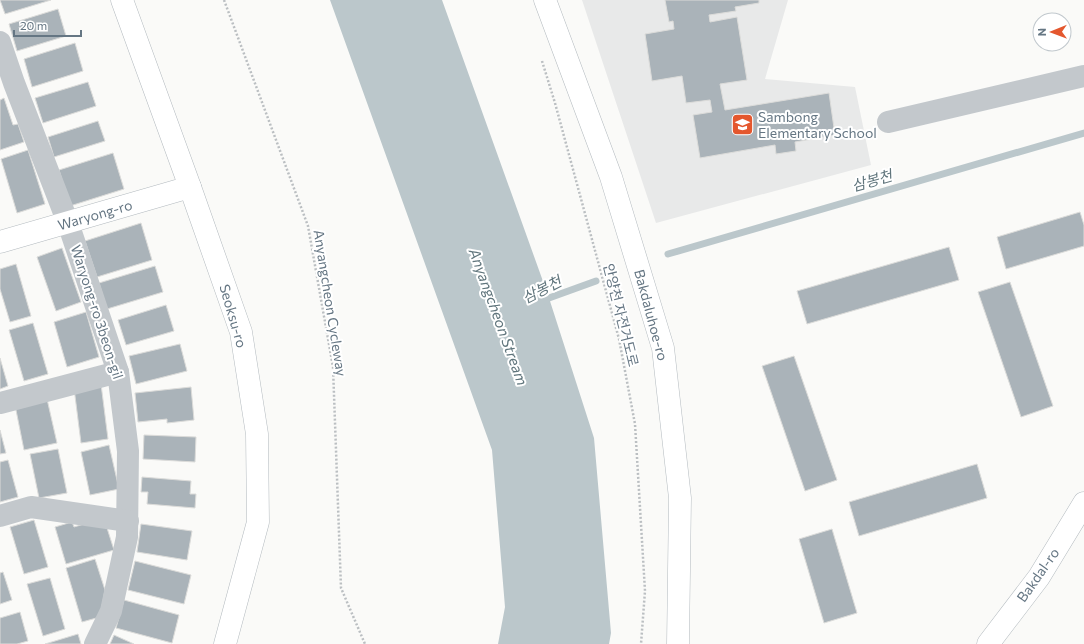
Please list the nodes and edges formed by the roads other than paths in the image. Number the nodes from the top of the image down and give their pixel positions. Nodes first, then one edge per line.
1 (122, 0) edge
2 (545, 0) edge
3 (0, 42) edge
4 (1084, 76) edge
5 (7, 85) edge
6 (888, 122) dead end
7 (190, 187) junction
8 (68, 223) junction
9 (0, 242) edge
10 (118, 372) junction
11 (0, 403) edge
12 (1084, 503) edge
13 (0, 516) edge
14 (128, 521) junction
15 (95, 644) edge
16 (225, 644) edge
17 (678, 644) edge
18 (988, 644) edge

1 - 7 street, Seoksu-ro
2 - 17 street, Bakdaluhoe-ro
3 - 5 street, Waryong-ro 3beon-gil
4 - 6 street
5 - 8 street, Waryong-ro 3beon-gil
7 - 8 street, Waryong-ro
7 - 16 street, Seoksu-ro
8 - 9 street, Waryong-ro
8 - 10 street, Waryong-ro 3beon-gil
10 - 11 street
10 - 14 street, Waryong-ro 3beon-gil
12 - 18 street, Bakdal-ro
13 - 14 street
14 - 15 street, Waryong-ro 3beon-gil

